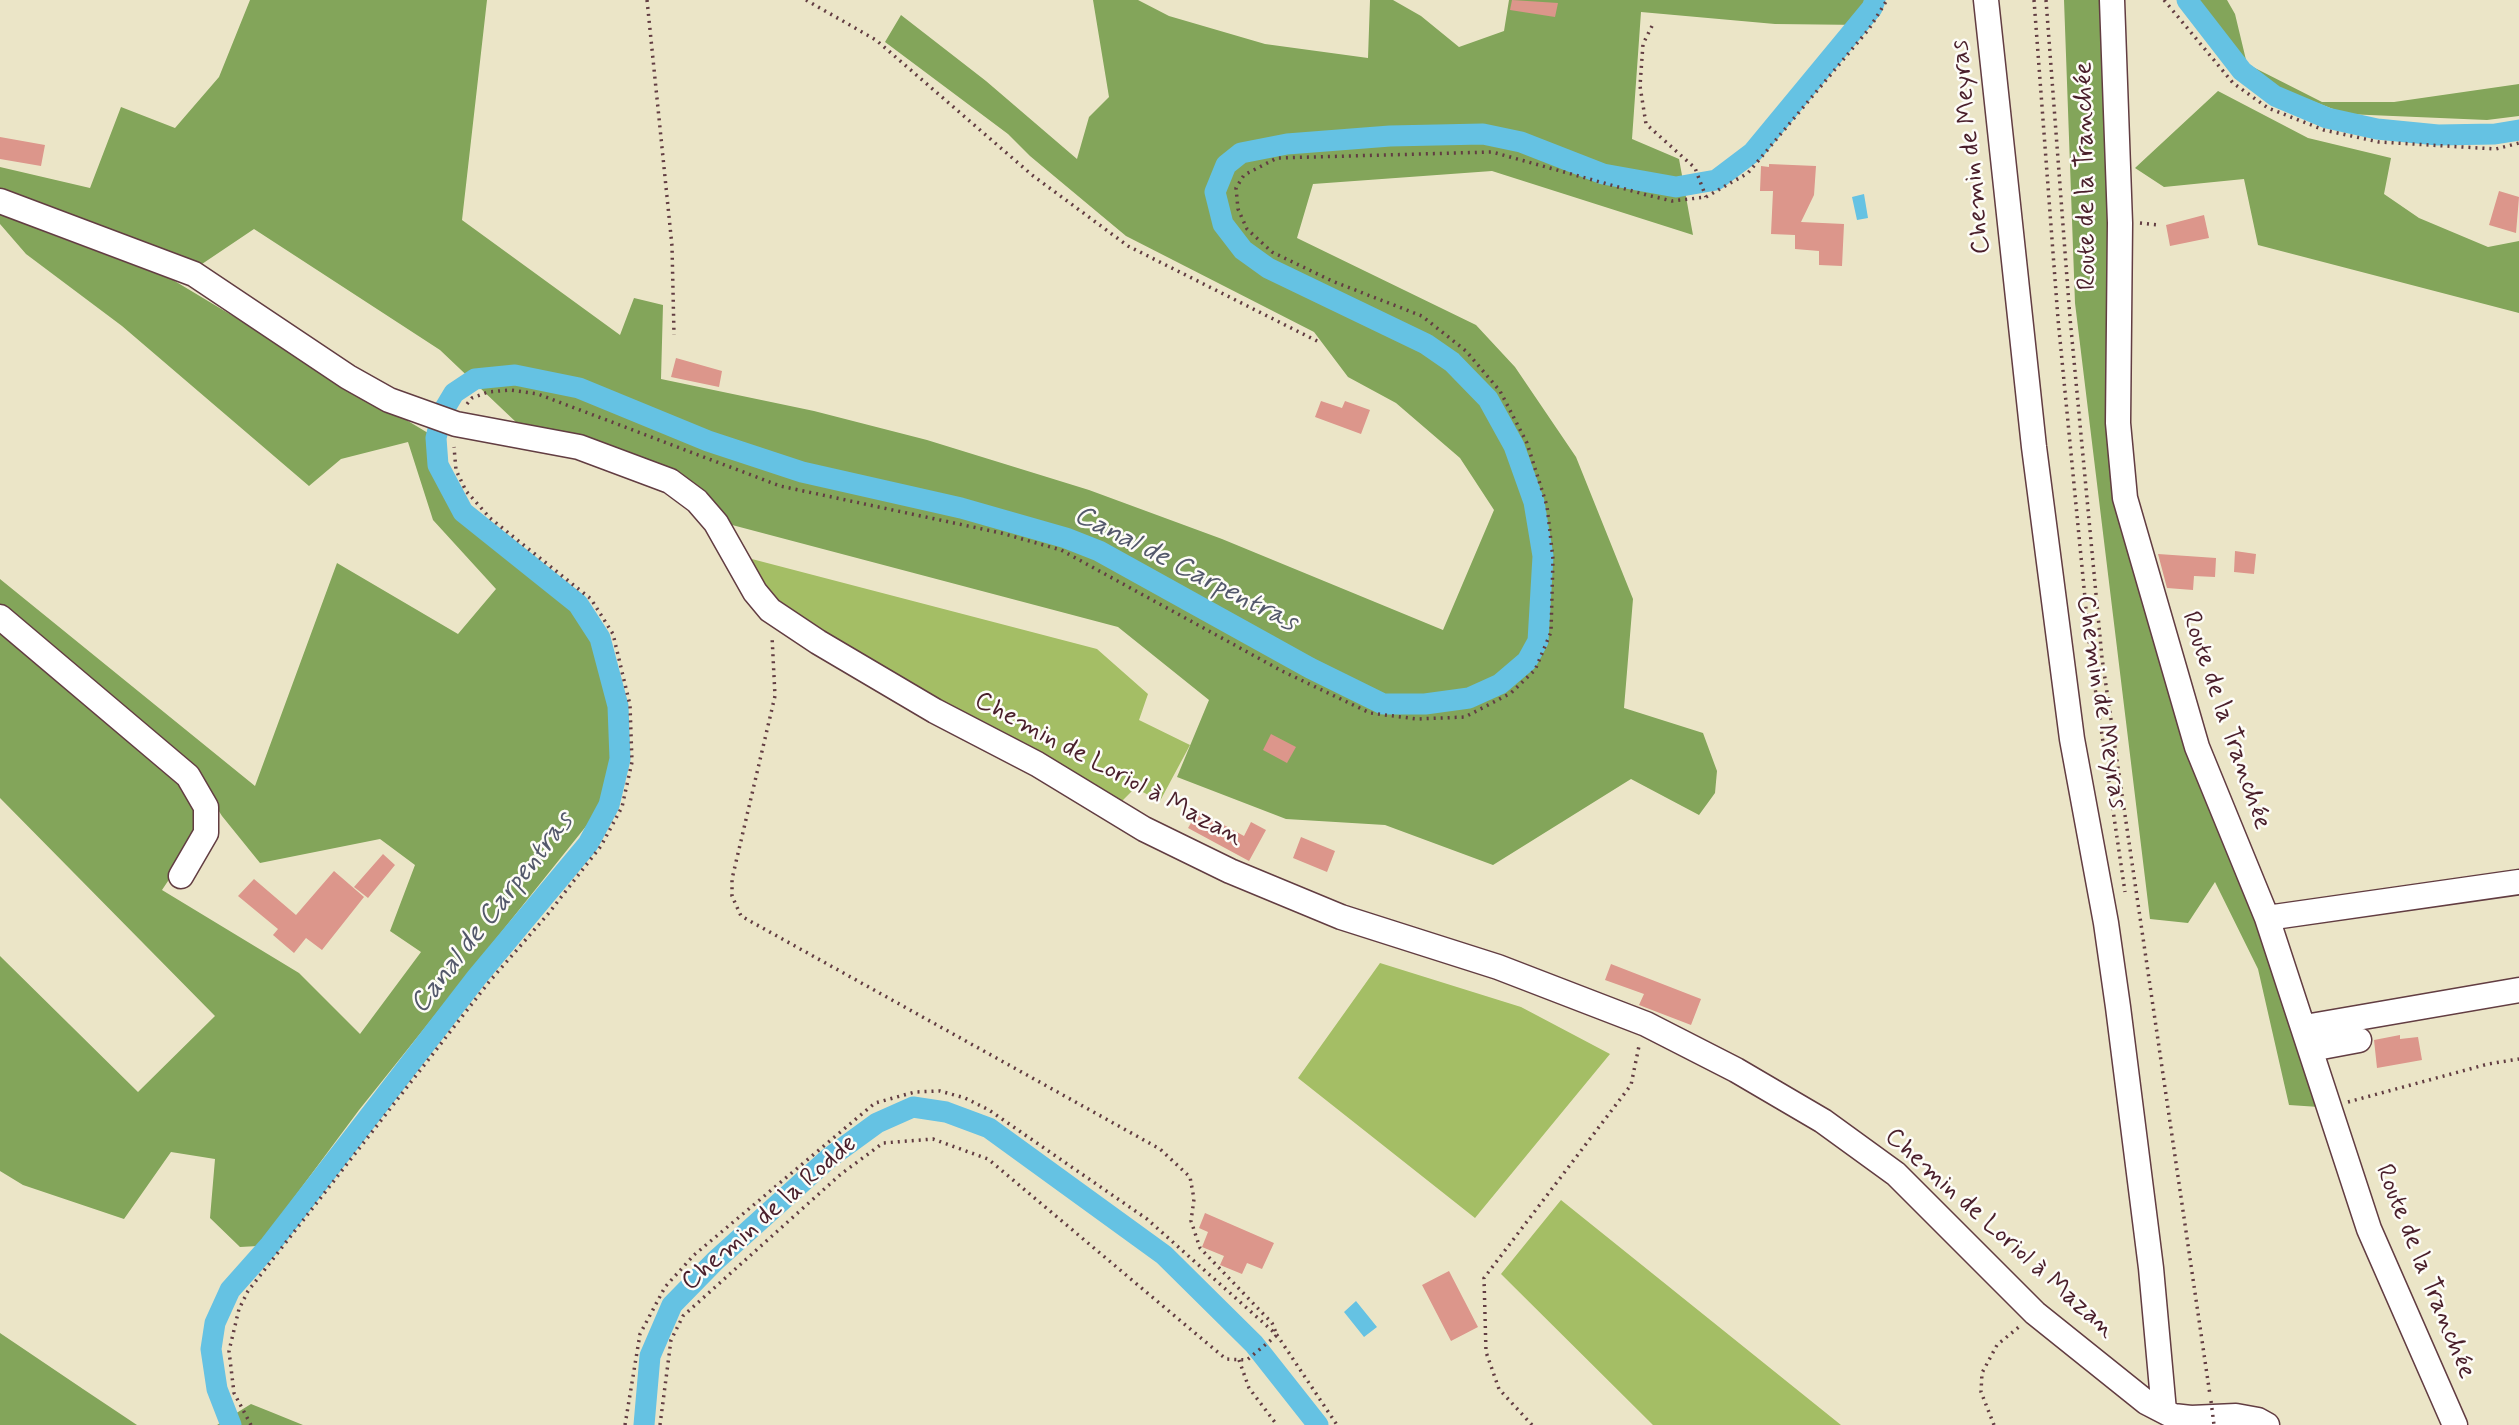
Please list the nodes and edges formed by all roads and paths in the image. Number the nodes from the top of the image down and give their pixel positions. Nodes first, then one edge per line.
1 (647, 0) edge
2 (807, 0) edge
3 (1887, 0) edge
4 (1986, 0) edge
5 (2034, 0) edge
6 (2046, 0) edge
7 (2112, 0) edge
8 (2164, 0) edge
9 (1652, 26) dead end
10 (2519, 144) edge
11 (1705, 196) junction
12 (0, 201) edge
13 (674, 335) dead end
14 (1319, 342) dead end
15 (445, 421) junction
16 (770, 610) junction
17 (0, 617) edge
18 (181, 876) dead end
19 (2519, 882) edge
20 (2125, 894) dead end
21 (2267, 918) junction
22 (2519, 990) edge
23 (1646, 1024) junction
24 (2308, 1038) junction
25 (2359, 1040) dead end
26 (2519, 1059) edge
27 (2329, 1106) junction
28 (2035, 1313) junction
29 (1277, 1335) junction
30 (1239, 1360) junction
31 (2164, 1411) junction
32 (251, 1425) edge
33 (625, 1425) edge
34 (660, 1425) edge
35 (1277, 1425) edge
36 (1337, 1425) edge
37 (1532, 1425) edge
38 (1994, 1425) edge
39 (2214, 1425) edge
40 (2267, 1425) edge
41 (2455, 1425) edge

1 - 13 path
2 - 14 path
3 - 11 path
4 - 31 street, Chemin de Meyras
5 - 20 path
6 - 39 path, bridge
7 - 21 street, Route de la Tranchée
8 - 10 path
9 - 11 path
11 - 15 path
12 - 15 street, Chemin de Loriol à Mazan
15 - 16 street, Chemin de Loriol à Mazan
15 - 32 path
16 - 23 street, Chemin de Loriol à Mazan
16 - 29 path
17 - 18 street
19 - 21 street
21 - 24 street, Route de la Tranchée
22 - 24 street
23 - 28 street, Chemin de Loriol à Mazan
23 - 37 path
24 - 25 street
24 - 27 street, Route de la Tranchée
26 - 27 path
27 - 41 street, Route de la Tranchée
28 - 31 street, Chemin de Loriol à Mazan
28 - 38 path
29 - 30 path
29 - 33 path
29 - 36 path
30 - 34 path, Chemin de la Rodde
30 - 35 path
31 - 40 street, Chemin de Loriol à Mazan

